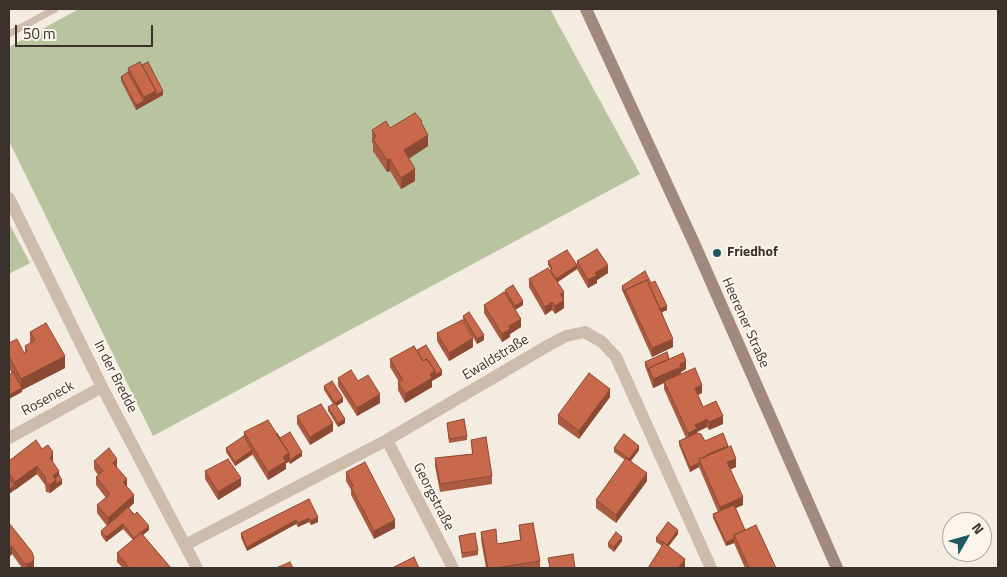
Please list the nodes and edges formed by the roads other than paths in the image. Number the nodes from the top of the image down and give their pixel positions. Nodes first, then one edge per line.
1 (54, 9) edge
2 (586, 9) edge
3 (9, 34) edge
4 (9, 198) edge
5 (102, 387) junction
6 (9, 438) edge
7 (387, 440) junction
8 (185, 545) junction
9 (197, 568) edge
10 (453, 568) edge
11 (711, 568) edge
12 (836, 568) edge

1 - 3 lane
2 - 12 main road, Heerener Straße
4 - 5 street, In der Bredde
5 - 6 street, Roseneck
5 - 8 street, In der Bredde
7 - 8 street, Ewaldstraße
7 - 10 street, Georgstraße
7 - 11 street, Ewaldstraße
8 - 9 street, In der Bredde

